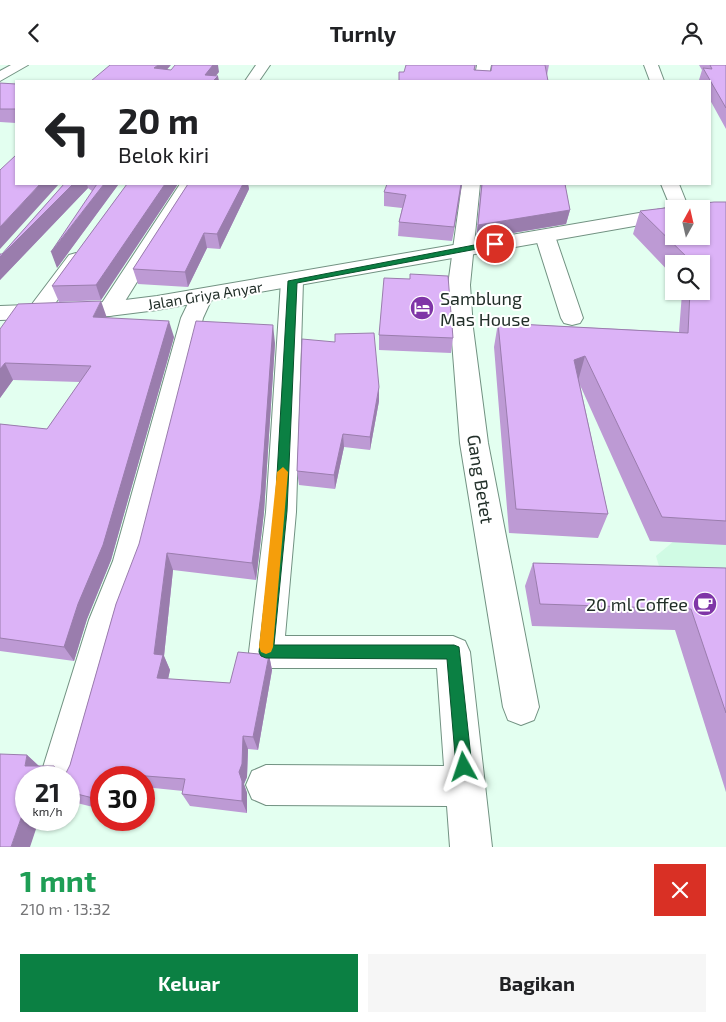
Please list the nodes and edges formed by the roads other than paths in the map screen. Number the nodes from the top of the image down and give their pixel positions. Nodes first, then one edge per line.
1 (21, 65) edge
2 (263, 65) edge
3 (484, 65) edge
4 (651, 65) edge
5 (0, 77) edge
6 (253, 80) edge
7 (481, 80) edge
8 (657, 80) edge
9 (188, 185) edge
10 (471, 185) edge
11 (670, 185) edge
12 (676, 200) edge
13 (665, 215) edge
14 (545, 236) junction
15 (87, 244) edge
16 (462, 249) junction
17 (292, 281) junction
18 (202, 296) junction
19 (110, 309) junction
20 (18, 313) edge
21 (572, 318) dead end
22 (0, 337) edge
23 (521, 707) dead end
24 (63, 766) edge
25 (266, 785) dead end
26 (466, 786) junction
27 (471, 847) edge

1 - 5 street
2 - 6 street
3 - 7 street
4 - 8 street
9 - 19 street
10 - 16 street, Gang Betet
11 - 12 street
13 - 14 street, Jalan Griya Anyar
14 - 16 street, Jalan Griya Anyar
14 - 21 street
15 - 20 street
16 - 17 street, Jalan Griya Anyar
16 - 23 street, Gang Betet
17 - 18 street, Jalan Griya Anyar
17 - 26 street
18 - 19 street, Jalan Griya Anyar
18 - 24 street
19 - 20 street, Jalan Griya Anyar
20 - 22 street
25 - 26 street
26 - 27 street

